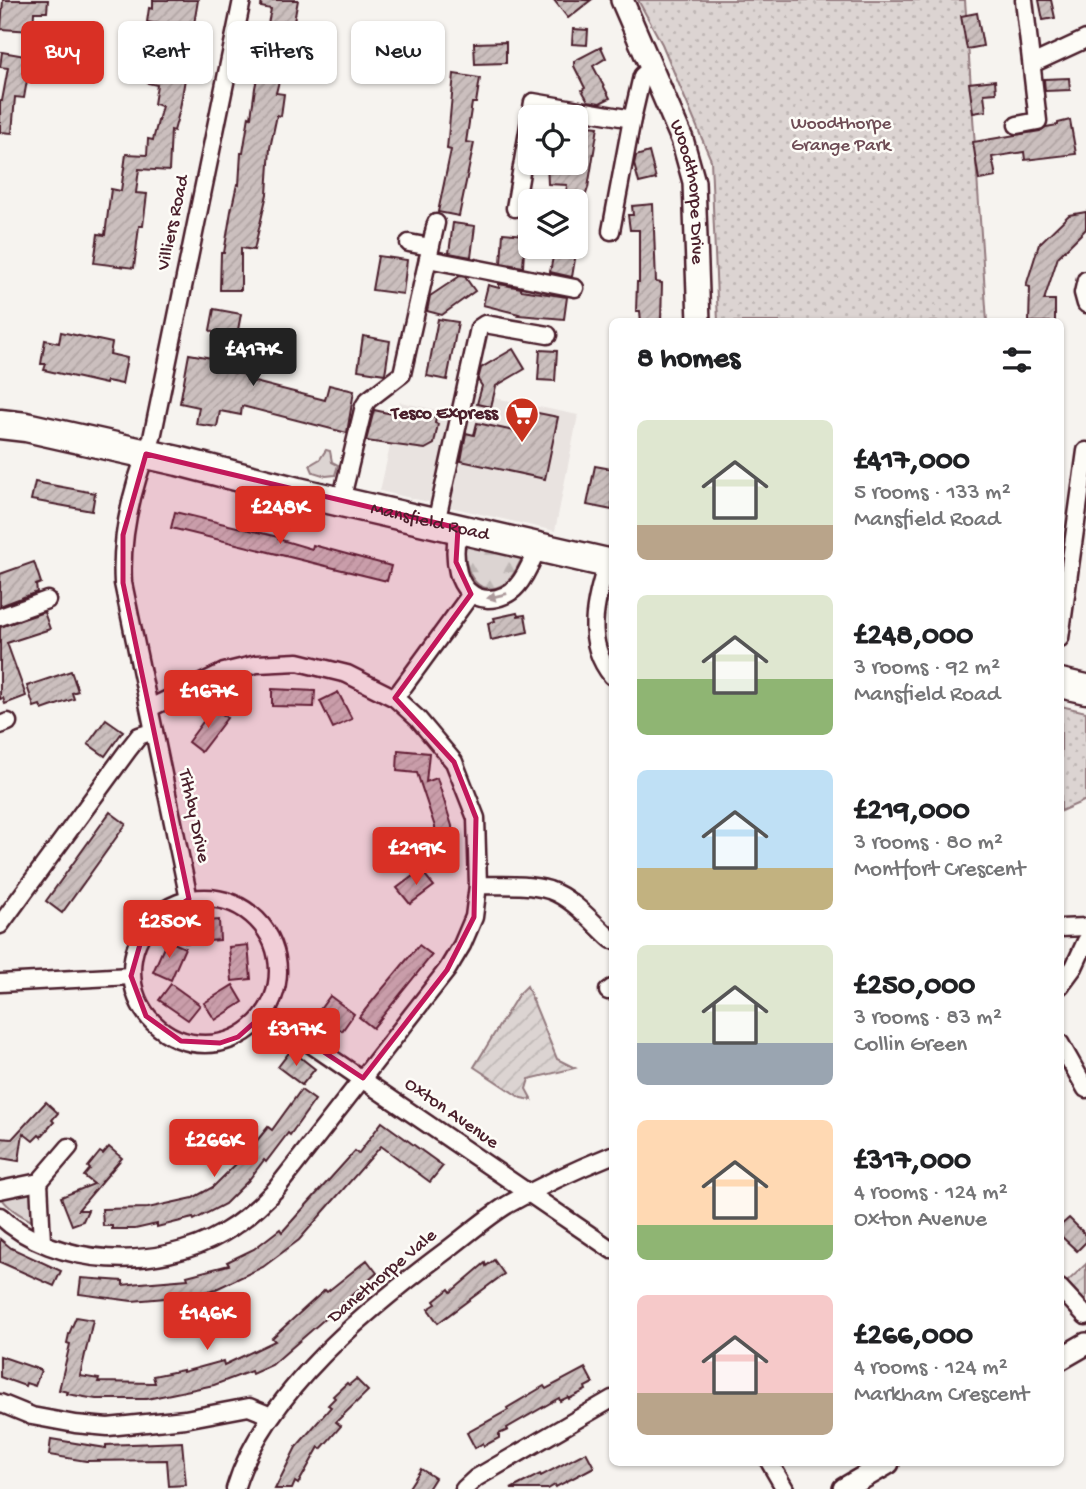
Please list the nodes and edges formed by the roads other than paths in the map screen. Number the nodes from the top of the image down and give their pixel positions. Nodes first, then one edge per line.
1 (242, 0) edge
2 (622, 0) edge
3 (1024, 0) edge
4 (1086, 39) edge
5 (1032, 64) junction
6 (650, 69) junction
7 (632, 119) junction
8 (1017, 125) dead end
9 (515, 208) dead end
10 (436, 223) dead end
11 (611, 232) dead end
12 (409, 243) dead end
13 (429, 253) junction
14 (1086, 280) edge
15 (575, 288) dead end
16 (1086, 304) edge
17 (699, 318) edge
18 (548, 335) dead end
19 (0, 424) edge
20 (1086, 451) edge
21 (146, 454) junction
22 (341, 502) junction
23 (447, 525) junction
24 (538, 547) junction
25 (609, 564) edge
26 (609, 568) edge
27 (471, 594) junction
28 (47, 600) dead end
29 (1064, 609) edge
30 (0, 617) edge
31 (609, 672) edge
32 (1064, 684) edge
33 (1086, 690) edge
34 (395, 698) junction
35 (150, 708) junction
36 (154, 731) junction
37 (478, 885) junction
38 (189, 899) junction
39 (0, 925) edge
40 (1086, 926) edge
41 (1064, 928) edge
42 (609, 937) edge
43 (1086, 941) edge
44 (131, 976) junction
45 (1064, 981) edge
46 (0, 983) edge
47 (265, 1013) junction
48 (1064, 1051) edge
49 (363, 1078) junction
50 (1086, 1088) edge
51 (69, 1147) dead end
52 (609, 1156) edge
53 (38, 1182) junction
54 (0, 1190) edge
55 (530, 1193) junction
56 (0, 1216) edge
57 (42, 1242) junction
58 (609, 1249) edge
59 (1064, 1292) edge
60 (1086, 1317) edge
61 (1086, 1344) edge
62 (1064, 1357) edge
63 (609, 1401) edge
64 (0, 1403) edge
65 (271, 1416) junction
66 (772, 1466) edge
67 (883, 1466) edge
68 (235, 1489) edge
69 (464, 1489) edge
70 (785, 1489) edge
71 (844, 1489) edge

1 - 21 street, Villiers Road
2 - 6 street, Woodthorpe Drive
3 - 5 street
4 - 5 street
5 - 8 street
6 - 7 street, Woodthorpe Drive
6 - 17 street, Woodthorpe Drive
7 - 9 street, Woodthorpe Drive
7 - 11 street
10 - 13 street
12 - 13 street
13 - 15 street
13 - 22 street
14 - 16 street
18 - 23 street
19 - 21 highway, Mansfield Road
20 - 29 street
21 - 22 highway, Mansfield Road
21 - 35 street, Tithby Drive
22 - 23 highway, Mansfield Road
23 - 24 highway, Mansfield Road
23 - 27 street
24 - 25 highway, Mansfield Road
24 -> 27 street
26 - 31 street
27 - 34 street
28 - 30 street
32 - 33 highway
34 - 35 street
34 - 37 street
35 - 36 street, Tithby Drive
36 - 38 street, Tithby Drive
36 - 39 street
37 - 42 street
37 - 49 street
38 - 44 street
38 - 47 street
40 - 41 street
43 - 45 street
44 - 46 street
44 - 47 street
47 - 49 street, Oxton Avenue
48 - 50 street
49 - 55 street, Oxton Avenue
49 - 57 street
51 - 53 street
52 - 55 street, Danethorpe Vale
53 - 54 street
53 - 57 street
55 - 58 street, Oxton Avenue
55 - 65 street, Danethorpe Vale
56 - 57 street
59 - 60 street
61 - 62 street
63 - 69 street
64 - 65 street
65 - 68 street, Danethorpe Vale
66 - 70 street
67 - 71 street

